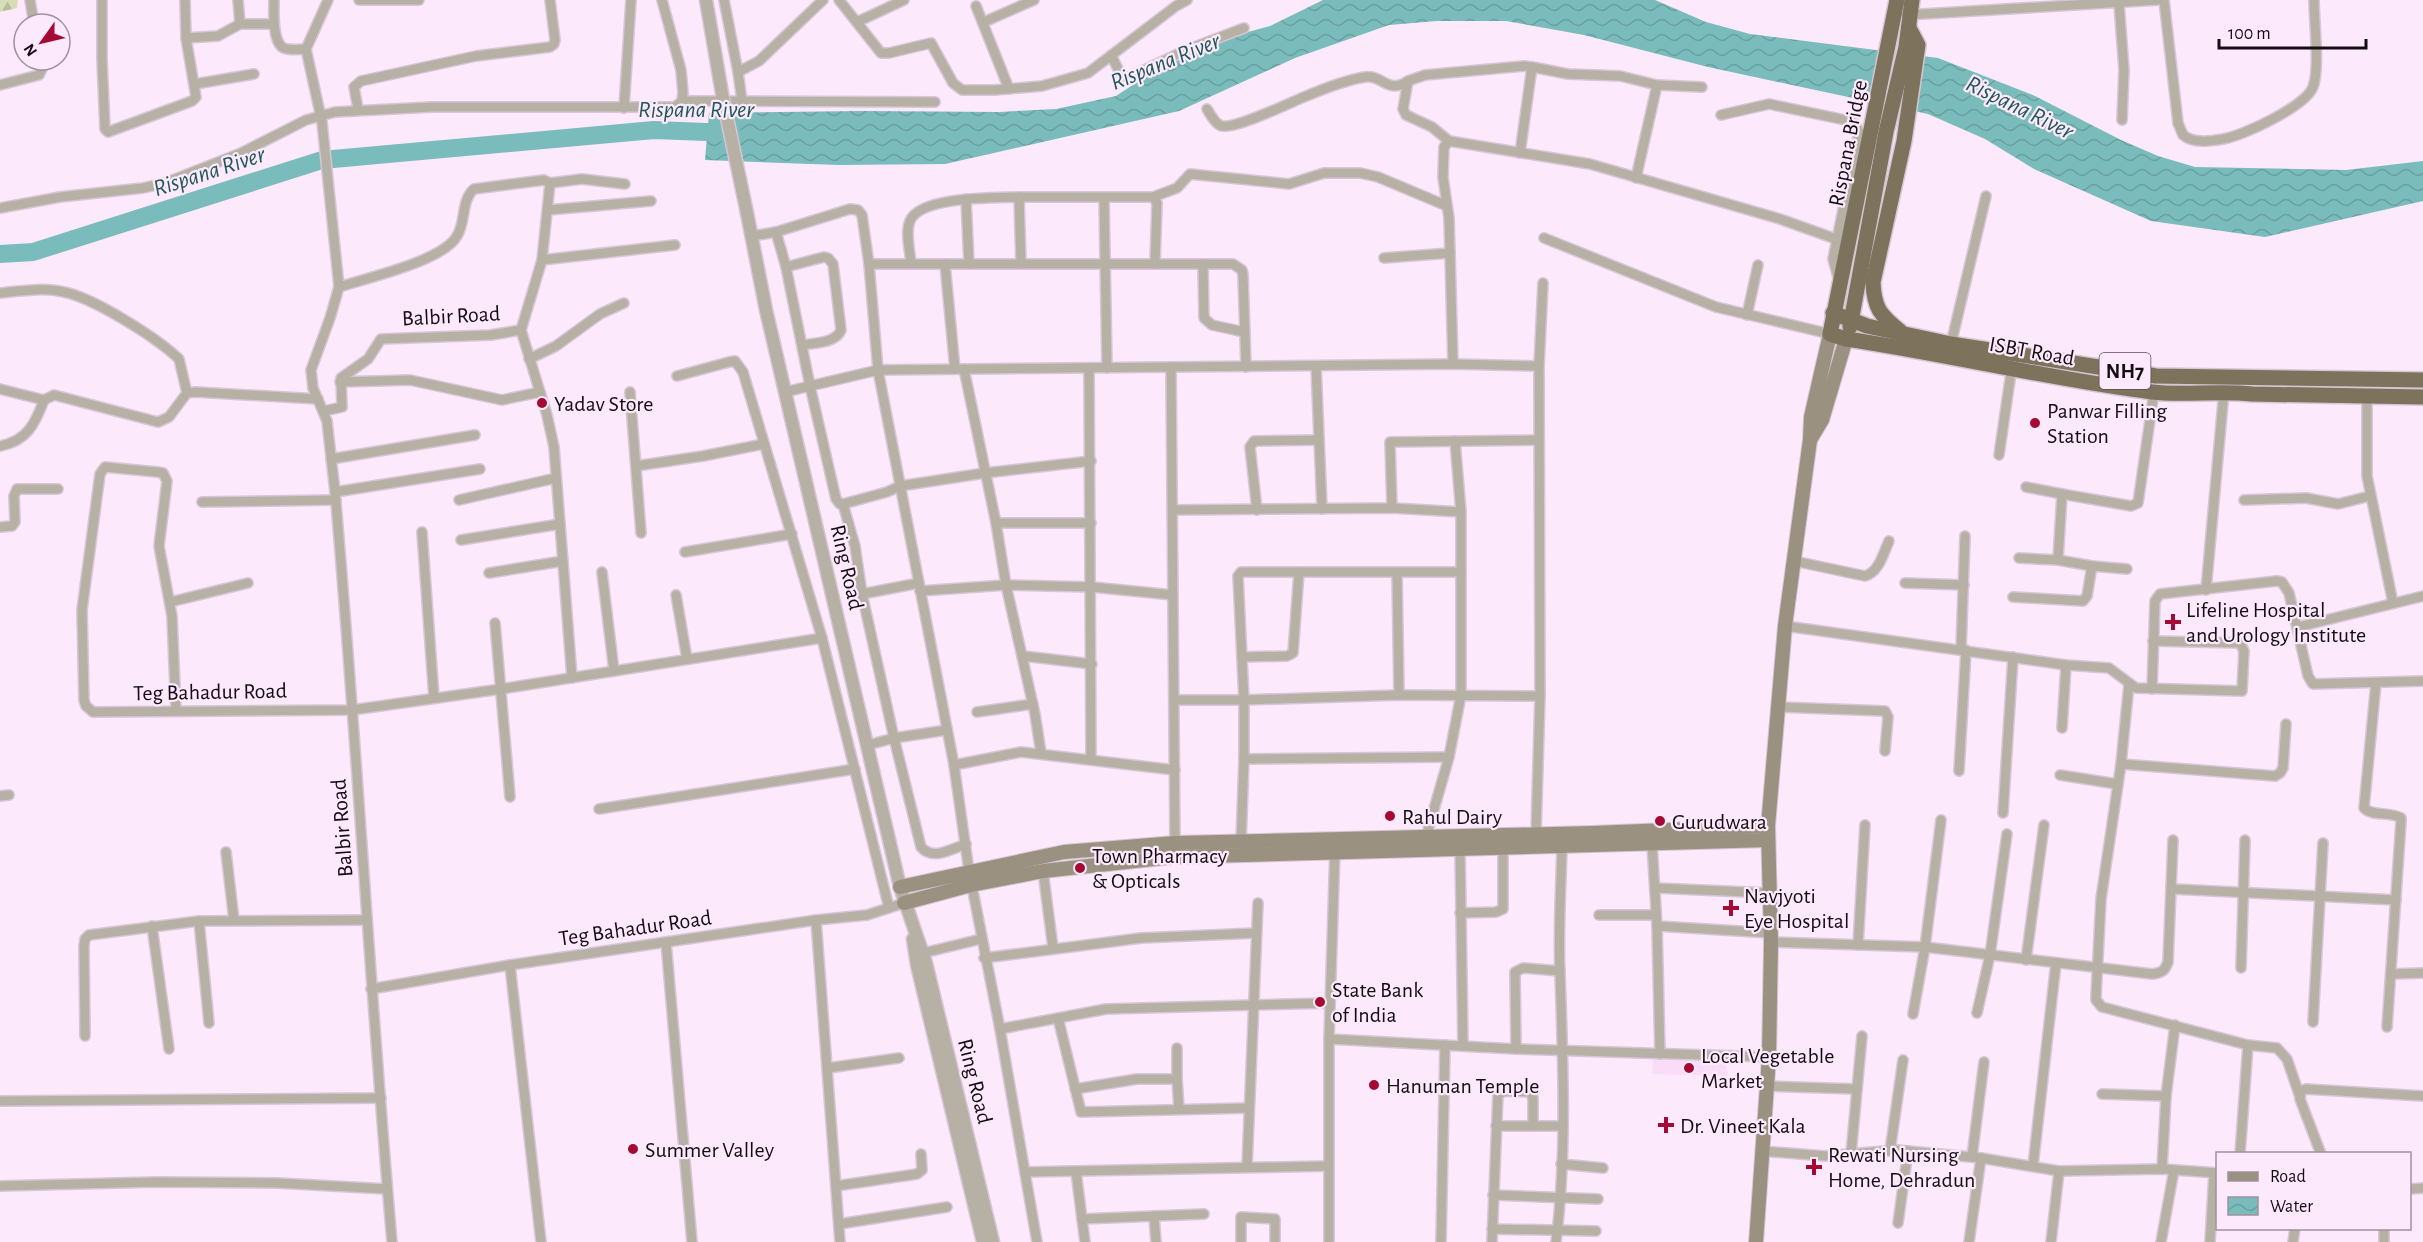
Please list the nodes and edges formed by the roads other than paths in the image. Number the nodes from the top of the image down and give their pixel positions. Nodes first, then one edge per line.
1 (102, 0) edge
2 (185, 0) edge
3 (238, 0) edge
4 (274, 0) edge
5 (328, 0) edge
6 (359, 0) edge
7 (419, 0) edge
8 (550, 0) edge
9 (631, 0) edge
10 (662, 0) edge
11 (706, 0) edge
12 (724, 0) edge
13 (823, 0) edge
14 (839, 0) edge
15 (904, 0) edge
16 (1034, 0) edge
17 (1187, 0) edge
18 (2158, 0) edge
19 (2164, 0) edge
20 (2314, 0) edge
21 (2119, 3) junction
22 (976, 6) dead end
23 (1896, 8) edge
24 (1911, 14) edge
25 (857, 22) junction
26 (984, 22) junction
27 (240, 24) junction
28 (273, 24) junction
29 (1244, 28) dead end
30 (186, 38) junction
31 (306, 49) junction
32 (1911, 49) junction
33 (1111, 55) junction
34 (1532, 68) junction
35 (40, 72) edge
36 (738, 72) junction
37 (254, 74) dead end
38 (1408, 81) junction
39 (195, 84) junction
40 (0, 85) edge
41 (1657, 85) junction
42 (1701, 87) dead end
43 (1009, 89) junction
44 (682, 101) junction
45 (742, 101) junction
46 (935, 102) dead end
47 (624, 108) junction
48 (358, 109) junction
49 (1207, 109) dead end
50 (1721, 115) dead end
51 (322, 118) junction
52 (2122, 120) dead end
53 (1449, 141) junction
54 (1520, 153) junction
55 (1636, 177) junction
56 (550, 184) junction
57 (625, 184) dead end
58 (1986, 196) dead end
59 (1019, 197) junction
60 (1153, 197) junction
61 (1104, 198) junction
62 (966, 199) junction
63 (651, 201) dead end
64 (1447, 206) junction
65 (0, 208) edge
66 (548, 210) junction
67 (776, 232) junction
68 (752, 236) junction
69 (1544, 238) dead end
70 (1842, 244) junction
71 (675, 245) dead end
72 (1450, 253) junction
73 (1384, 258) dead end
74 (542, 260) junction
75 (911, 263) junction
76 (869, 264) junction
77 (945, 264) junction
78 (969, 264) junction
79 (1021, 264) junction
80 (1106, 264) junction
81 (1155, 264) junction
82 (1203, 264) junction
83 (1758, 265) dead end
84 (786, 267) junction
85 (1543, 283) dead end
86 (339, 287) junction
87 (0, 293) edge
88 (624, 303) dead end
89 (1833, 313) junction
90 (1747, 315) junction
91 (1852, 320) junction
92 (521, 330) junction
93 (1244, 332) junction
94 (1902, 333) junction
95 (1830, 334) junction
96 (1846, 339) junction
97 (1952, 344) junction
98 (802, 345) junction
99 (2015, 354) junction
100 (529, 359) junction
101 (1453, 364) junction
102 (1316, 366) junction
103 (1539, 366) junction
104 (1171, 367) junction
105 (1246, 367) junction
106 (1089, 368) junction
107 (1107, 368) junction
108 (878, 369) junction
109 (959, 369) junction
110 (2010, 370) junction
111 (676, 376) dead end
112 (2423, 380) edge
113 (340, 382) junction
114 (810, 386) junction
115 (0, 389) edge
116 (2224, 391) junction
117 (540, 392) junction
118 (630, 392) dead end
119 (785, 392) junction
120 (2154, 392) junction
121 (187, 393) junction
122 (2367, 396) junction
123 (2423, 397) edge
124 (318, 399) junction
125 (44, 400) junction
126 (324, 411) junction
127 (475, 435) dead end
128 (1319, 440) junction
129 (1538, 440) junction
130 (1810, 440) junction
131 (1455, 441) junction
132 (764, 444) junction
133 (0, 446) edge
134 (1999, 455) dead end
135 (331, 459) junction
136 (1090, 461) junction
137 (636, 466) junction
138 (480, 469) dead end
139 (985, 473) junction
140 (556, 478) junction
141 (900, 486) junction
142 (2026, 487) dead end
143 (58, 489) dead end
144 (2062, 494) junction
145 (335, 496) junction
146 (2370, 496) junction
147 (459, 500) dead end
148 (2244, 500) dead end
149 (202, 502) dead end
150 (843, 504) junction
151 (1392, 508) junction
152 (1322, 509) junction
153 (1173, 510) junction
154 (1257, 510) junction
155 (1461, 513) junction
156 (996, 523) junction
157 (1091, 523) junction
158 (560, 524) junction
159 (0, 527) edge
160 (422, 532) dead end
161 (640, 533) dead end
162 (792, 534) junction
163 (1965, 536) dead end
164 (461, 540) dead end
165 (1889, 542) dead end
166 (685, 552) dead end
167 (2019, 558) dead end
168 (2058, 560) junction
169 (563, 561) junction
170 (1794, 561) junction
171 (2092, 566) junction
172 (2127, 569) dead end
173 (602, 572) dead end
174 (1299, 572) junction
175 (1461, 572) junction
176 (489, 573) dead end
177 (1397, 573) junction
178 (1905, 582) dead end
179 (248, 583) dead end
180 (1006, 585) junction
181 (1964, 585) junction
182 (920, 587) junction
183 (1092, 587) junction
184 (2206, 590) junction
185 (862, 594) junction
186 (676, 595) dead end
187 (1173, 595) junction
188 (2423, 596) edge
189 (2013, 597) dead end
190 (170, 602) junction
191 (2393, 603) junction
192 (495, 623) dead end
193 (1785, 626) junction
194 (2298, 627) junction
195 (822, 638) junction
196 (2153, 641) junction
197 (1963, 650) junction
198 (1023, 656) junction
199 (1242, 657) junction
200 (2013, 657) junction
201 (687, 659) junction
202 (1092, 664) junction
203 (2066, 665) junction
204 (614, 671) junction
205 (572, 678) junction
206 (2423, 681) edge
207 (2376, 683) junction
208 (2129, 684) junction
209 (2152, 688) junction
210 (501, 689) junction
211 (1400, 695) junction
212 (1461, 695) junction
213 (1540, 696) junction
214 (434, 698) junction
215 (1175, 700) junction
216 (1244, 700) junction
217 (1033, 704) junction
218 (1778, 707) junction
219 (352, 710) junction
220 (176, 711) junction
221 (978, 712) dead end
222 (2286, 724) dead end
223 (2062, 728) dead end
224 (947, 730) junction
225 (894, 738) junction
226 (868, 745) junction
227 (1884, 751) dead end
228 (1041, 753) junction
229 (1449, 757) junction
230 (1091, 759) junction
231 (1244, 759) junction
232 (2121, 764) junction
233 (954, 765) junction
234 (855, 769) junction
235 (1175, 770) junction
236 (1959, 771) dead end
237 (2060, 775) dead end
238 (2117, 784) junction
239 (510, 797) dead end
240 (599, 809) dead end
241 (2003, 813) dead end
242 (1941, 820) dead end
243 (1865, 825) dead end
244 (2044, 825) dead end
245 (1768, 833) junction
246 (1536, 834) junction
247 (2007, 834) dead end
248 (1426, 837) junction
249 (2173, 840) dead end
250 (2246, 840) dead end
251 (1503, 841) junction
252 (1175, 843) junction
253 (1241, 843) junction
254 (1652, 843) junction
255 (2323, 843) dead end
256 (966, 844) junction
257 (1335, 846) junction
258 (1562, 846) junction
259 (1460, 849) junction
260 (226, 852) dead end
261 (1043, 871) junction
262 (970, 878) junction
263 (900, 887) junction
264 (1655, 888) junction
265 (2172, 889) junction
266 (2242, 892) junction
267 (1770, 893) junction
268 (2320, 897) junction
269 (2396, 900) junction
270 (904, 903) junction
271 (1258, 903) dead end
272 (889, 908) junction
273 (1460, 914) junction
274 (1599, 915) dead end
275 (1656, 915) junction
276 (234, 920) junction
277 (367, 920) junction
278 (816, 920) junction
279 (199, 921) junction
280 (152, 926) junction
281 (1656, 926) junction
282 (914, 930) junction
283 (1257, 933) junction
284 (1771, 938) junction
285 (981, 939) junction
286 (666, 942) junction
287 (1858, 945) junction
288 (1925, 947) junction
289 (1053, 948) junction
290 (923, 953) junction
291 (1990, 956) junction
292 (984, 958) junction
293 (2026, 960) junction
294 (2056, 963) junction
295 (510, 965) junction
296 (2241, 968) dead end
297 (2096, 969) junction
298 (1560, 971) junction
299 (2423, 973) edge
300 (2391, 974) junction
301 (371, 989) junction
302 (1330, 1003) junction
303 (1253, 1005) junction
304 (1977, 1013) dead end
305 (1913, 1014) dead end
306 (1058, 1017) junction
307 (2313, 1022) dead end
308 (209, 1023) dead end
309 (2175, 1025) junction
310 (2387, 1027) dead end
311 (1000, 1029) junction
312 (85, 1036) dead end
313 (1862, 1036) dead end
314 (1329, 1039) junction
315 (1445, 1045) junction
316 (2248, 1045) junction
317 (1463, 1046) junction
318 (1177, 1048) dead end
319 (169, 1049) dead end
320 (1516, 1049) junction
321 (1564, 1051) junction
322 (1660, 1054) junction
323 (1769, 1057) junction
324 (899, 1058) dead end
325 (1903, 1060) dead end
326 (1984, 1062) dead end
327 (828, 1068) junction
328 (1177, 1079) junction
329 (1766, 1086) junction
330 (1075, 1089) junction
331 (1857, 1089) junction
332 (2102, 1094) dead end
333 (2299, 1094) junction
334 (2166, 1096) junction
335 (2423, 1096) edge
336 (381, 1098) junction
337 (0, 1101) edge
338 (1249, 1108) junction
339 (1179, 1109) junction
340 (1496, 1126) junction
341 (1533, 1126) junction
342 (1563, 1126) junction
343 (1761, 1151) junction
344 (1890, 1151) junction
345 (1908, 1151) junction
346 (2240, 1152) edge
347 (2320, 1152) edge
348 (921, 1154) dead end
349 (1851, 1154) junction
350 (1976, 1157) junction
351 (1561, 1164) junction
352 (1329, 1166) junction
353 (2033, 1166) junction
354 (1247, 1167) junction
355 (1603, 1168) dead end
356 (2162, 1169) junction
357 (2174, 1170) junction
358 (2059, 1171) junction
359 (1025, 1172) junction
360 (1076, 1172) junction
361 (2216, 1173) edge
362 (0, 1186) edge
363 (836, 1186) junction
364 (387, 1189) junction
365 (1493, 1195) junction
366 (1559, 1196) junction
367 (1598, 1199) dead end
368 (947, 1207) dead end
369 (1204, 1214) dead end
370 (1154, 1216) junction
371 (1082, 1219) junction
372 (1898, 1223) dead end
373 (838, 1224) junction
374 (1492, 1229) junction
375 (1557, 1231) junction
376 (1596, 1232) dead end
377 (392, 1242) edge
378 (541, 1242) edge
379 (692, 1242) edge
380 (840, 1242) edge
381 (983, 1242) edge
382 (993, 1242) edge
383 (1037, 1242) edge
384 (1085, 1242) edge
385 (1156, 1242) edge
386 (1241, 1242) edge
387 (1275, 1242) edge
388 (1329, 1242) edge
389 (1441, 1242) edge
390 (1492, 1242) edge
391 (1556, 1242) edge
392 (1756, 1242) edge
393 (1970, 1242) edge
394 (2051, 1242) edge
395 (2161, 1242) edge
396 (2210, 1242) edge

1 - 39 street
2 - 30 street
3 - 27 street
4 - 28 street
5 - 31 street
6 - 7 street
8 - 48 street
9 - 47 street
10 - 44 street
11 - 68 street, Ring Road, bridge
12 - 36 street
13 - 36 street
14 - 25 street
15 - 25 street
16 - 26 street
17 - 33 street
18 - 21 street
19 - 20 street
21 - 24 street
21 - 52 street
22 - 26 street
23 - 24 street
23 - 70 highway, Rispana Bridge
24 - 32 highway
25 - 43 street
26 - 43 street
27 - 28 street
27 - 30 street
28 - 31 street
29 - 33 street
30 - 39 street
31 - 51 street, Balbir Road
32 - 91 highway, Rispana Bridge
32 - 94 highway
33 - 43 street
34 - 38 street
34 - 41 street
34 - 54 street
35 - 40 street
36 - 45 street
37 - 39 street
38 - 49 street
38 - 53 street
41 - 42 street
41 - 55 street
44 - 45 street
44 - 47 street
45 - 46 street
47 - 48 street
48 - 51 street
50 - 70 street
51 - 65 street
51 - 86 street, Balbir Road
53 - 54 street
53 - 64 street
54 - 55 street
55 - 70 street
56 - 57 street
56 - 66 street
56 - 86 street
58 - 97 street
59 - 61 street
59 - 62 street
59 - 79 street
60 - 61 street
60 - 64 street
60 - 81 street
61 - 80 street
62 - 75 street
62 - 78 street
63 - 66 street
64 - 72 street
66 - 74 street
67 - 68 street
67 - 76 street
67 - 84 street
68 - 119 street, Ring Road
69 - 90 street
70 - 89 highway
71 - 74 street
72 - 73 street
72 - 101 street
74 - 92 street
75 - 76 street
75 - 77 street
76 - 108 street
77 - 78 street
77 - 109 street
78 - 79 street
79 - 80 street
80 - 81 street
80 - 107 street
81 - 82 street
82 - 93 street
82 - 93 street
83 - 90 street
84 - 98 street
84 - 98 street
85 - 103 street
86 - 124 street, Balbir Road
87 - 121 street
88 - 100 street
89 - 91 highway, NH7
89 - 95 highway
90 - 95 street
91 - 94 highway, NH7
91 - 96 highway, Rispana Bridge
92 - 100 street
92 - 113 street, Balbir Road
93 - 105 street
94 - 97 highway, NH7
95 - 96 highway, ISBT Road / NH7
95 - 130 main road
96 - 110 highway, ISBT Road / NH7
96 - 130 main road
97 - 99 highway, NH7
98 - 114 street
99 - 110 street
99 - 112 highway, NH7
100 - 117 street
101 - 102 street
101 - 103 street
102 - 105 street
102 - 128 street
103 - 129 street
104 - 105 street
104 - 107 street
104 - 153 street
106 - 107 street
106 - 109 street
106 - 136 street
108 - 109 street
108 - 114 street
108 - 141 street
109 - 139 street
110 - 120 highway, ISBT Road / NH7
110 - 134 street
111 - 132 street
113 - 117 street
113 - 126 street
114 - 119 street
114 - 150 street
115 - 125 street
116 - 120 highway, ISBT Road / NH7
116 - 122 highway, ISBT Road / NH7
116 - 184 street
117 - 140 street
118 - 137 street
119 - 226 street, Ring Road
120 - 144 street
121 - 124 street
121 - 125 street
122 - 123 highway, ISBT Road / NH7
122 - 146 street
124 - 126 street, Balbir Road
125 - 133 street
126 - 135 street, Balbir Road
127 - 135 street
128 - 152 street
128 - 154 street
129 - 131 street
129 - 213 street
130 - 170 main road
131 - 151 street
131 - 155 street
132 - 137 street
132 - 162 street
135 - 145 street, Balbir Road
136 - 139 street
136 - 157 street
137 - 161 street
138 - 145 street
139 - 141 street
139 - 156 street
140 - 147 street
140 - 158 street
141 - 150 street
141 - 182 street
142 - 144 street
143 - 159 street
144 - 168 street
145 - 149 street
145 - 219 street, Balbir Road
146 - 148 street
146 - 191 street
150 - 185 street
151 - 152 street
151 - 155 street
152 - 154 street
153 - 154 street
153 - 187 street
155 - 175 street
156 - 157 street
156 - 180 street
157 - 183 street
158 - 164 street
158 - 169 street
160 - 214 street
162 - 166 street
162 - 195 street
163 - 181 street
165 - 170 street
167 - 168 street
168 - 171 street
169 - 176 street
169 - 205 street
170 - 193 main road
171 - 172 street
171 - 189 street
173 - 204 street
174 - 177 street
174 - 199 street
174 - 199 street
175 - 177 street
175 - 212 street
177 - 211 street
178 - 181 street
179 - 190 street
180 - 182 street
180 - 183 street
180 - 198 street
181 - 197 street
182 - 185 street
182 - 224 street
183 - 187 street
183 - 202 street
184 - 194 street
184 - 196 street
185 - 225 street
186 - 201 street
187 - 215 street
188 - 191 street
190 - 220 street
190 - 220 street, Teg Bahadur Road
191 - 194 street
192 - 210 street
193 - 197 street
193 - 218 main road
194 - 207 street
195 - 201 street, Teg Bahadur Road
195 - 234 street
196 - 209 street
196 - 209 street
197 - 200 street
197 - 236 street
198 - 202 street
198 - 217 street
199 - 216 street
200 - 203 street
200 - 241 street
201 - 204 street, Teg Bahadur Road
202 - 230 street
203 - 208 street
203 - 223 street
204 - 205 street, Teg Bahadur Road
205 - 210 street, Teg Bahadur Road
206 - 207 street
207 - 269 street
208 - 209 street
208 - 232 street
210 - 214 street, Teg Bahadur Road
210 - 239 street
211 - 212 street
211 - 216 street
212 - 213 street
212 - 229 street
213 - 246 street
214 - 219 street, Teg Bahadur Road
215 - 216 street
215 - 235 street
216 - 231 street
217 - 221 street
217 - 228 street
218 - 227 street
218 - 245 main road
219 - 220 street, Teg Bahadur Road
219 - 277 street, Balbir Road
222 - 232 street
224 - 225 street
224 - 233 street
225 - 226 street
225 - 256 street
226 - 263 street, Ring Road
228 - 230 street
228 - 233 street
229 - 231 street
229 - 248 street
230 - 235 street
231 - 253 street
232 - 238 street
233 - 256 street
234 - 240 street
234 - 272 street
235 - 252 street
237 - 238 street
238 - 297 street
242 - 288 street
243 - 287 street
244 - 293 street
245 - 246 main road
245 - 254 main road
245 - 267 main road
246 - 251 main road
247 - 291 street
248 - 251 main road
248 - 257 main road
249 - 265 street
250 - 266 street
251 - 258 main road
251 - 259 main road
251 - 273 street
252 - 253 main road
252 - 262 main road
253 - 257 main road
254 - 258 main road
254 - 264 street
255 - 268 street
256 - 262 street
257 - 259 main road
257 - 261 main road
257 - 302 street
258 - 298 street
259 - 273 street
260 - 276 street
261 - 262 main road
261 - 289 street
262 - 263 main road
262 - 270 main road
262 - 285 street
263 - 270 street, Ring Road
264 - 267 street
264 - 275 street
265 - 266 street
265 - 297 street
266 - 268 street
266 - 296 street
267 - 284 main road
268 - 269 street
268 - 307 street
269 - 300 street
270 - 272 street, Teg Bahadur Road
270 - 282 street, Ring Road
271 - 283 street
272 - 278 street, Teg Bahadur Road
273 - 317 street
274 - 275 street
275 - 281 street
276 - 277 street
276 - 279 street
277 - 301 street, Balbir Road
278 - 286 street, Teg Bahadur Road
278 - 327 street
279 - 280 street
279 - 308 street
280 - 312 street
280 - 319 street
281 - 284 street
281 - 322 street
282 - 290 street, Ring Road
282 - 381 street, Ring Road
283 - 289 street
283 - 303 street
284 - 287 street
284 - 323 main road
285 - 290 street
285 - 292 street
286 - 295 street, Teg Bahadur Road
286 - 379 street
287 - 288 street
288 - 291 street
288 - 305 street
289 - 292 street
290 - 382 street, Ring Road
291 - 293 street
291 - 304 street
292 - 311 street
293 - 294 street
294 - 297 street
294 - 353 street
295 - 301 street, Teg Bahadur Road
295 - 378 street
297 - 309 street
298 - 320 street
298 - 321 street
299 - 300 street
300 - 310 street
301 - 336 street, Balbir Road
302 - 303 street
302 - 314 street
303 - 306 street
303 - 338 street
306 - 311 street
306 - 330 street
309 - 316 street
309 - 334 street
311 - 359 street
313 - 331 street
314 - 315 street
314 - 352 street
315 - 317 street
315 - 389 street
316 - 333 street
316 - 346 street
317 - 320 street
318 - 328 street
320 - 321 street
321 - 322 street
321 - 342 street
322 - 323 street
323 - 329 main road
324 - 327 street
325 - 344 street
326 - 350 street
327 - 363 street
328 - 330 street
328 - 339 street
329 - 331 street
329 - 343 main road
330 - 339 street
331 - 349 street
332 - 334 street
333 - 335 street
333 - 347 street
334 - 356 street
336 - 337 street
336 - 364 street, Balbir Road
338 - 339 street
338 - 354 street
340 - 341 street
340 - 341 street
340 - 365 street
341 - 342 street
342 - 351 street
343 - 349 street
343 - 392 main road
344 - 345 street
344 - 349 street
345 - 350 street
345 - 372 street
348 - 363 street
350 - 353 street
350 - 393 street
351 - 355 street
351 - 366 street
352 - 354 street
352 - 388 street
353 - 358 street
354 - 360 street
356 - 357 street
356 - 358 street
357 - 361 street
357 - 395 street
358 - 394 street
359 - 360 street
359 - 383 street
360 - 371 street
361 - 396 street
362 - 364 street
363 - 373 street
364 - 377 street, Balbir Road
365 - 366 street
365 - 374 street
366 - 367 street
366 - 375 street
368 - 373 street
369 - 370 street
370 - 371 street
370 - 385 street
371 - 384 street
373 - 380 street
374 - 375 street
374 - 390 street
375 - 376 street
375 - 391 street
386 - 387 street

